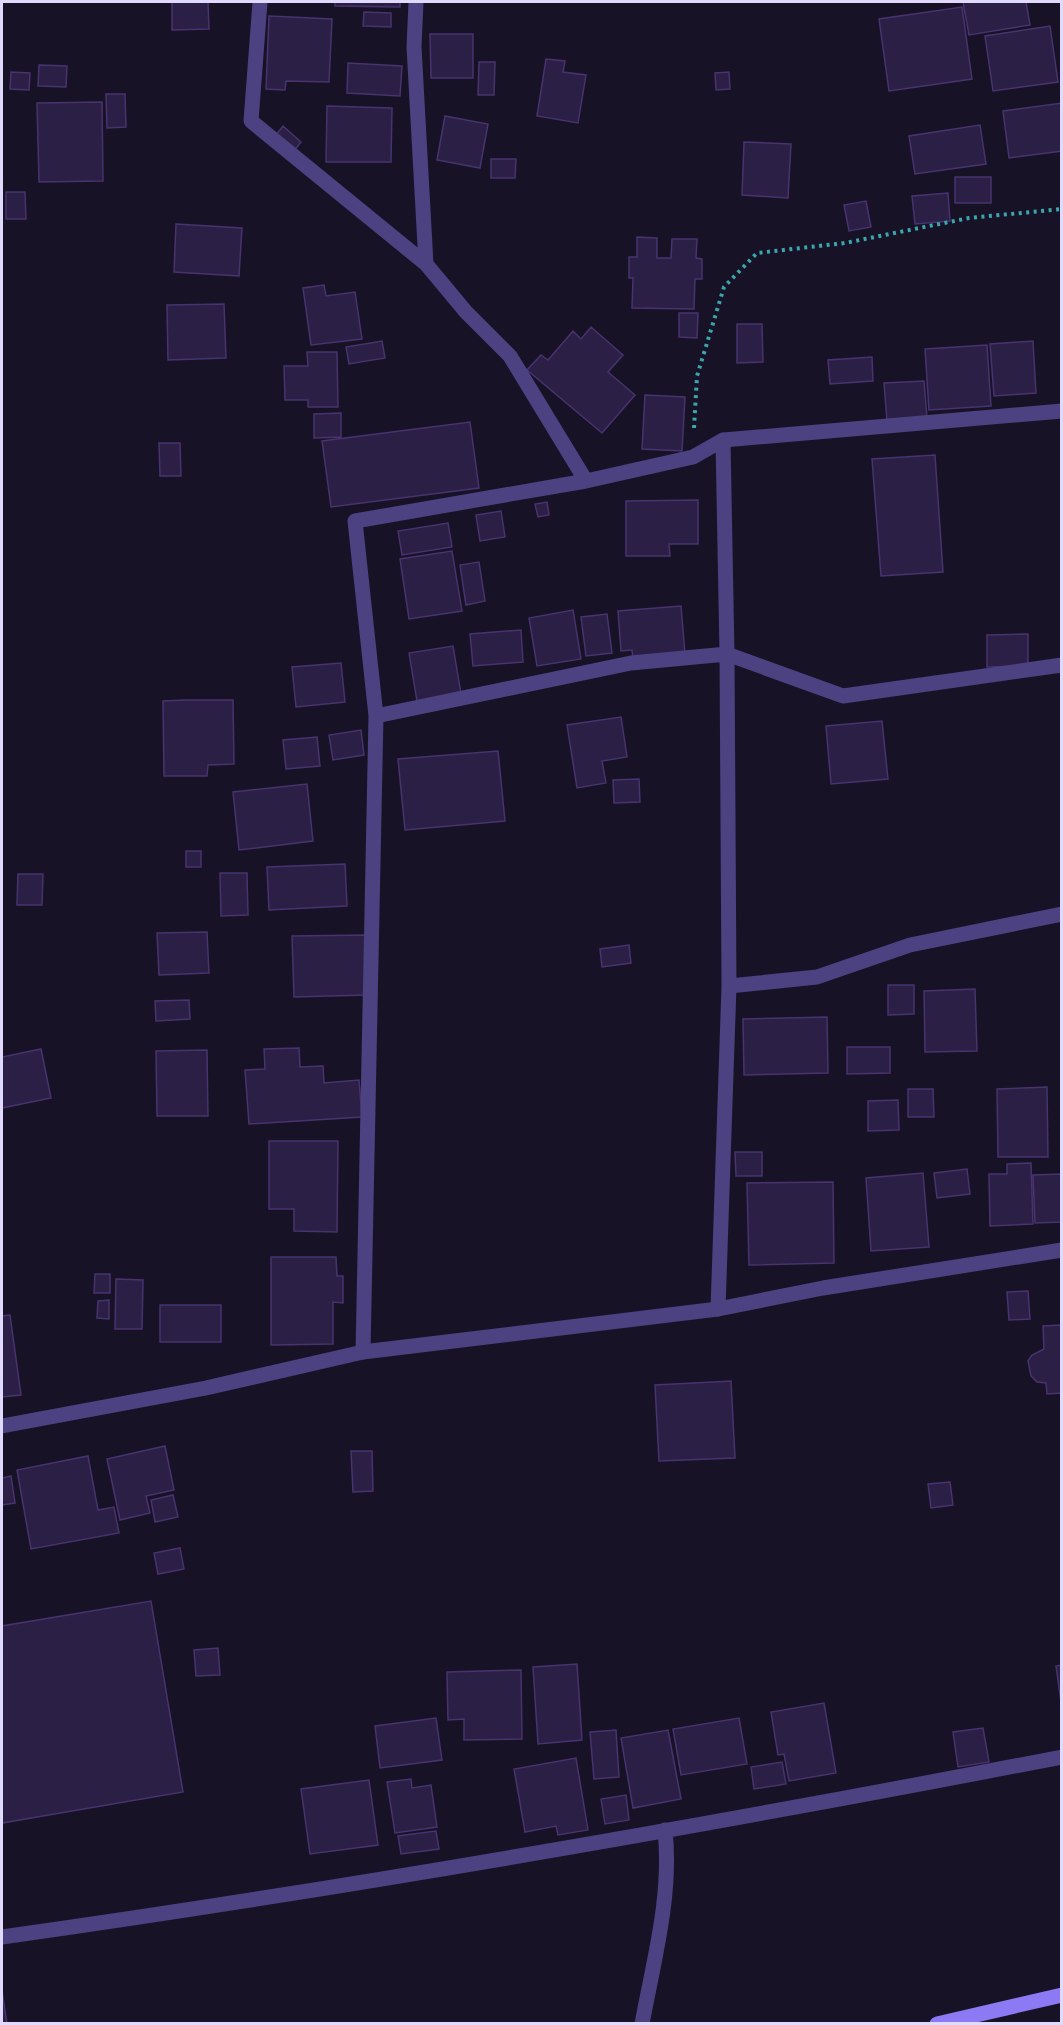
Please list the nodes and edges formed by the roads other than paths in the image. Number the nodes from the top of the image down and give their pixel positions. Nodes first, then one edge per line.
1 (260, 2) edge
2 (416, 2) edge
3 (426, 264) junction
4 (1062, 411) edge
5 (723, 440) junction
6 (586, 481) junction
7 (727, 654) junction
8 (1062, 665) edge
9 (376, 716) junction
10 (1062, 914) edge
11 (729, 986) junction
12 (1062, 1250) edge
13 (718, 1309) junction
14 (363, 1352) junction
15 (2, 1426) edge
16 (1062, 1757) edge
17 (665, 1830) junction
18 (2, 1937) edge
19 (1062, 1995) edge
20 (642, 2024) edge
21 (937, 2024) edge

1 - 3 street
2 - 3 street
3 - 6 street
4 - 5 street
5 - 6 street
5 - 7 street
6 - 9 street
7 - 8 street
7 - 9 street
7 - 11 street
9 - 14 street
10 - 11 street
11 - 13 street
12 - 13 street
13 - 14 street
14 - 15 street
16 - 17 street
17 - 18 street
17 - 20 street
19 - 21 main road

